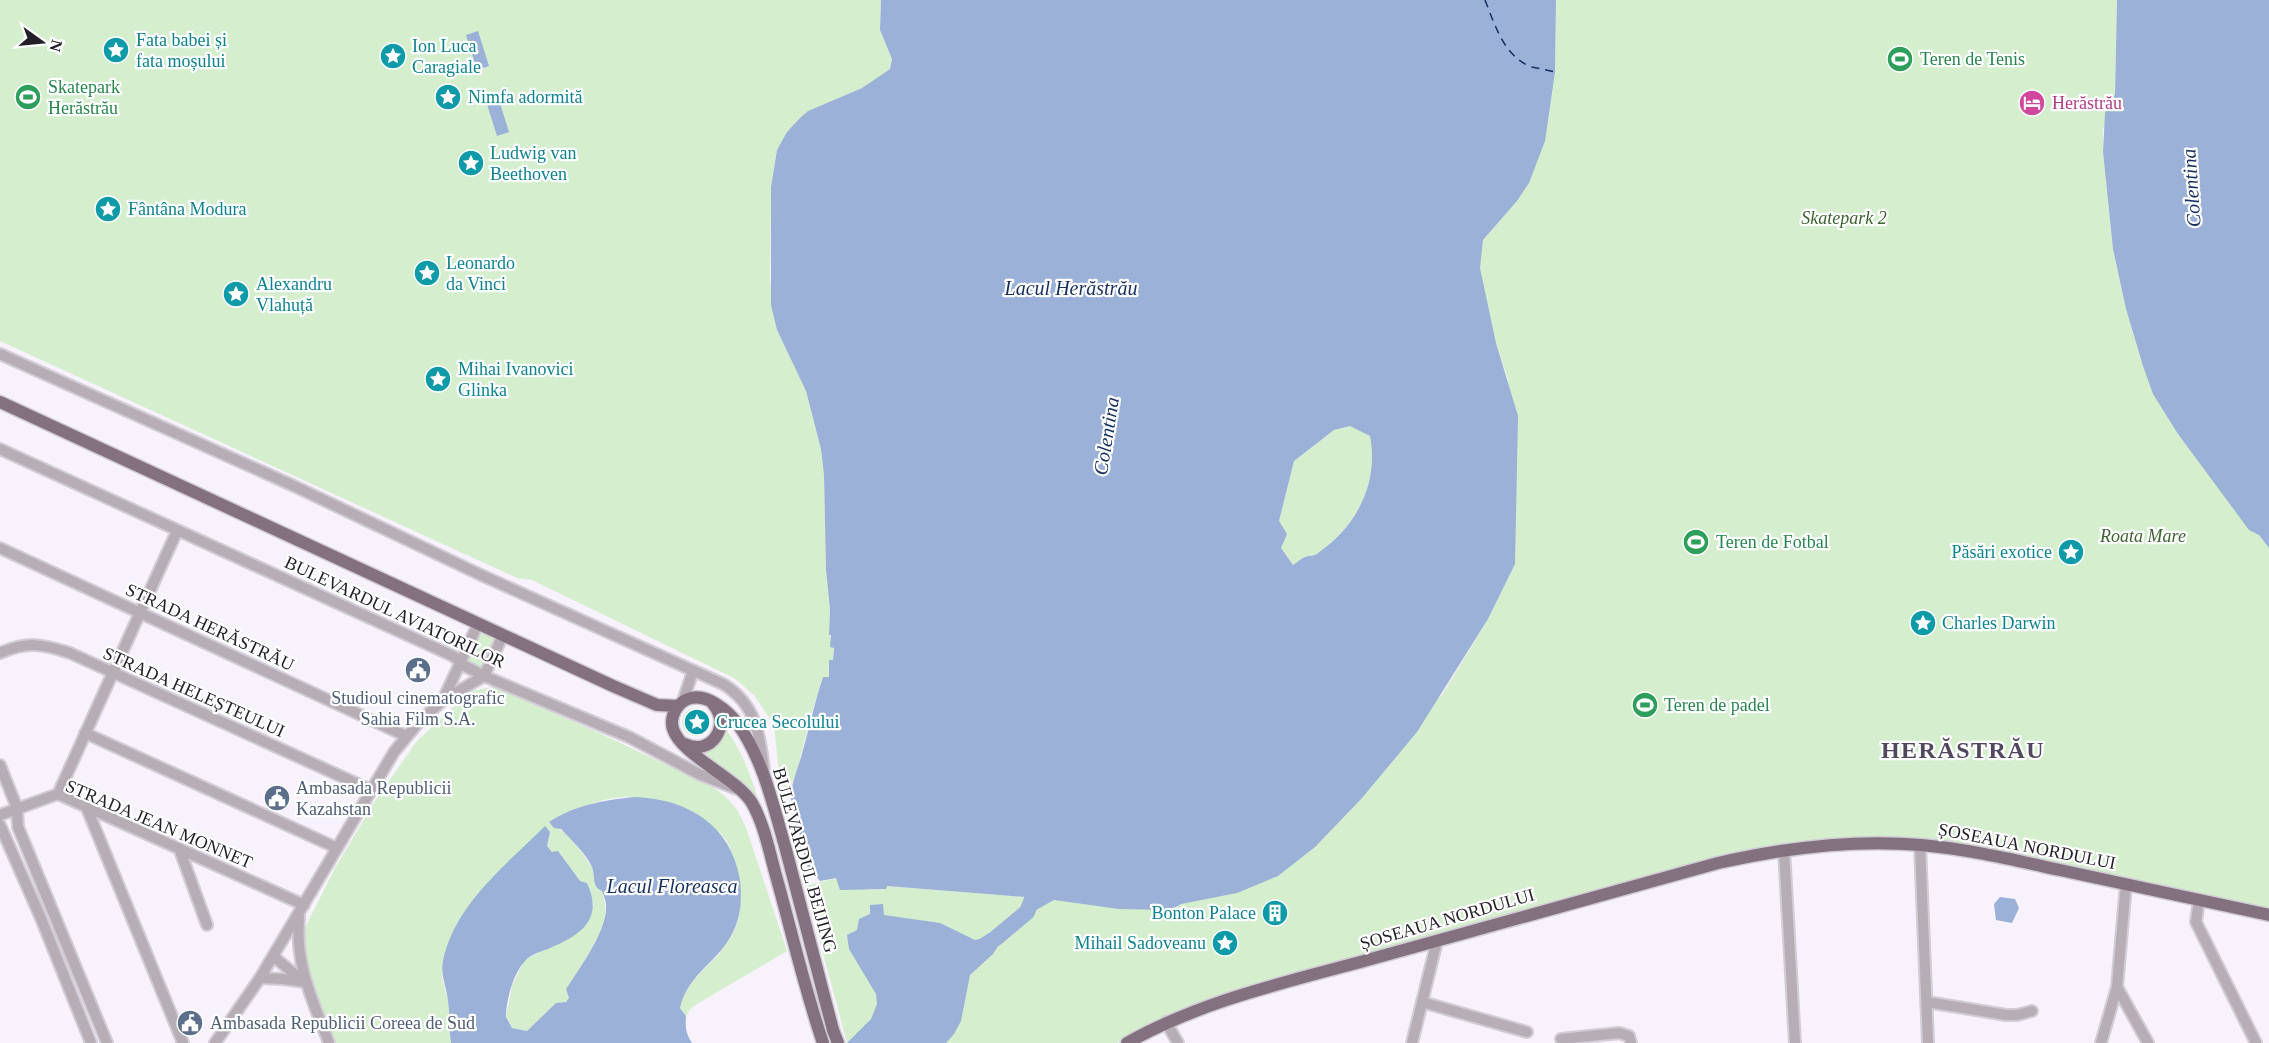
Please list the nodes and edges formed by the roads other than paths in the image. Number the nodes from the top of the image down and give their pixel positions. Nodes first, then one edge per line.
1 (0, 354) edge
2 (0, 402) edge
3 (0, 449) edge
4 (177, 531) junction
5 (0, 548) edge
6 (140, 613) junction
7 (483, 626) junction
8 (503, 635) junction
9 (0, 653) edge
10 (461, 663) junction
11 (693, 672) junction
12 (113, 673) junction
13 (484, 676) junction
14 (708, 700) junction
15 (442, 701) junction
16 (680, 704) junction
17 (657, 705) junction
18 (672, 721) junction
19 (86, 733) junction
20 (406, 736) junction
21 (681, 742) junction
22 (0, 765) edge
23 (764, 776) junction
24 (371, 790) junction
25 (742, 791) junction
26 (58, 794) junction
27 (86, 806) junction
28 (17, 808) junction
29 (0, 815) edge
30 (0, 825) edge
31 (1920, 845) junction
32 (178, 848) junction
33 (337, 848) junction
34 (1784, 850) junction
35 (2126, 884) junction
36 (2199, 900) junction
37 (301, 909) junction
38 (2269, 915) edge
39 (207, 926) dead end
40 (1437, 941) junction
41 (273, 956) junction
42 (260, 978) junction
43 (305, 982) junction
44 (2117, 987) junction
45 (1422, 1002) junction
46 (1927, 1002) junction
47 (2032, 1011) dead end
48 (1166, 1022) junction
49 (1527, 1032) dead end
50 (821, 1039) edge
51 (1561, 1039) dead end
52 (91, 1043) edge
53 (107, 1043) edge
54 (183, 1043) edge
55 (215, 1043) edge
56 (329, 1043) edge
57 (838, 1043) edge
58 (1127, 1043) edge
59 (1178, 1043) edge
60 (1412, 1043) edge
61 (1631, 1043) edge
62 (1795, 1043) edge
63 (1928, 1043) edge
64 (2101, 1043) edge
65 (2148, 1043) edge
66 (2256, 1043) edge

1 - 11 street
2 - 7 main road, BULEVARDUL AVIATORILOR
3 - 4 street, BULEVARDUL AVIATORILOR
4 - 6 street
4 - 10 street, BULEVARDUL AVIATORILOR
5 - 6 street, STRADA HERĂSTRĂU
6 - 12 street
6 - 20 street, STRADA HERĂSTRĂU
7 - 8 main road, BULEVARDUL BEIJING
7 - 10 street
8 - 13 street
8 - 17 main road, BULEVARDUL BEIJING
9 - 12 street, STRADA HELEȘTEULUI
10 - 13 street, BULEVARDUL AVIATORILOR
10 - 15 street
11 - 14 street
11 - 16 street
11 - 23 street
12 - 19 street
12 - 24 street, STRADA HELEȘTEULUI
13 - 15 street
13 - 25 street, BULEVARDUL AVIATORILOR
14 - 16 main road, BULEVARDUL BEIJING
14 - 21 main road
14 - 23 main road, BULEVARDUL BEIJING
15 - 20 street
16 - 17 main road, BULEVARDUL BEIJING
16 - 18 main road
17 - 18 main road, BULEVARDUL BEIJING
18 - 21 main road, BULEVARDUL BEIJING
19 - 26 street
19 - 33 street
20 - 24 street
21 - 25 main road, BULEVARDUL BEIJING
22 - 28 street
23 - 57 main road, BULEVARDUL BEIJING
24 - 33 street
25 - 50 main road, BULEVARDUL BEIJING
26 - 27 street, STRADA JEAN MONNET
26 - 28 street, STRADA JEAN MONNET
27 - 32 street, STRADA JEAN MONNET
27 - 54 street
28 - 29 street, STRADA JEAN MONNET
28 - 53 street
30 - 52 street
31 - 34 main road, ȘOSEAUA NORDULUI
31 - 35 main road, ȘOSEAUA NORDULUI
31 - 46 street, ȘOSEAUA NORDULUI
32 - 37 street, STRADA JEAN MONNET
32 - 39 street
33 - 37 street
34 - 40 main road, ȘOSEAUA NORDULUI
34 - 62 street
35 - 36 main road, ȘOSEAUA NORDULUI
35 - 44 street, ȘOSEAUA NORDULUI
36 - 38 main road, ȘOSEAUA NORDULUI
36 - 66 street
37 - 41 street
37 - 43 street
40 - 45 street
40 - 48 main road, ȘOSEAUA NORDULUI
41 - 42 street
41 - 43 street
42 - 43 street
42 - 55 street
43 - 56 street
44 - 64 street, ȘOSEAUA NORDULUI
44 - 65 street
45 - 49 street
45 - 60 street
46 - 47 street
46 - 63 street, ȘOSEAUA NORDULUI
48 - 58 main road, ȘOSEAUA NORDULUI
48 - 59 street
51 - 61 street

